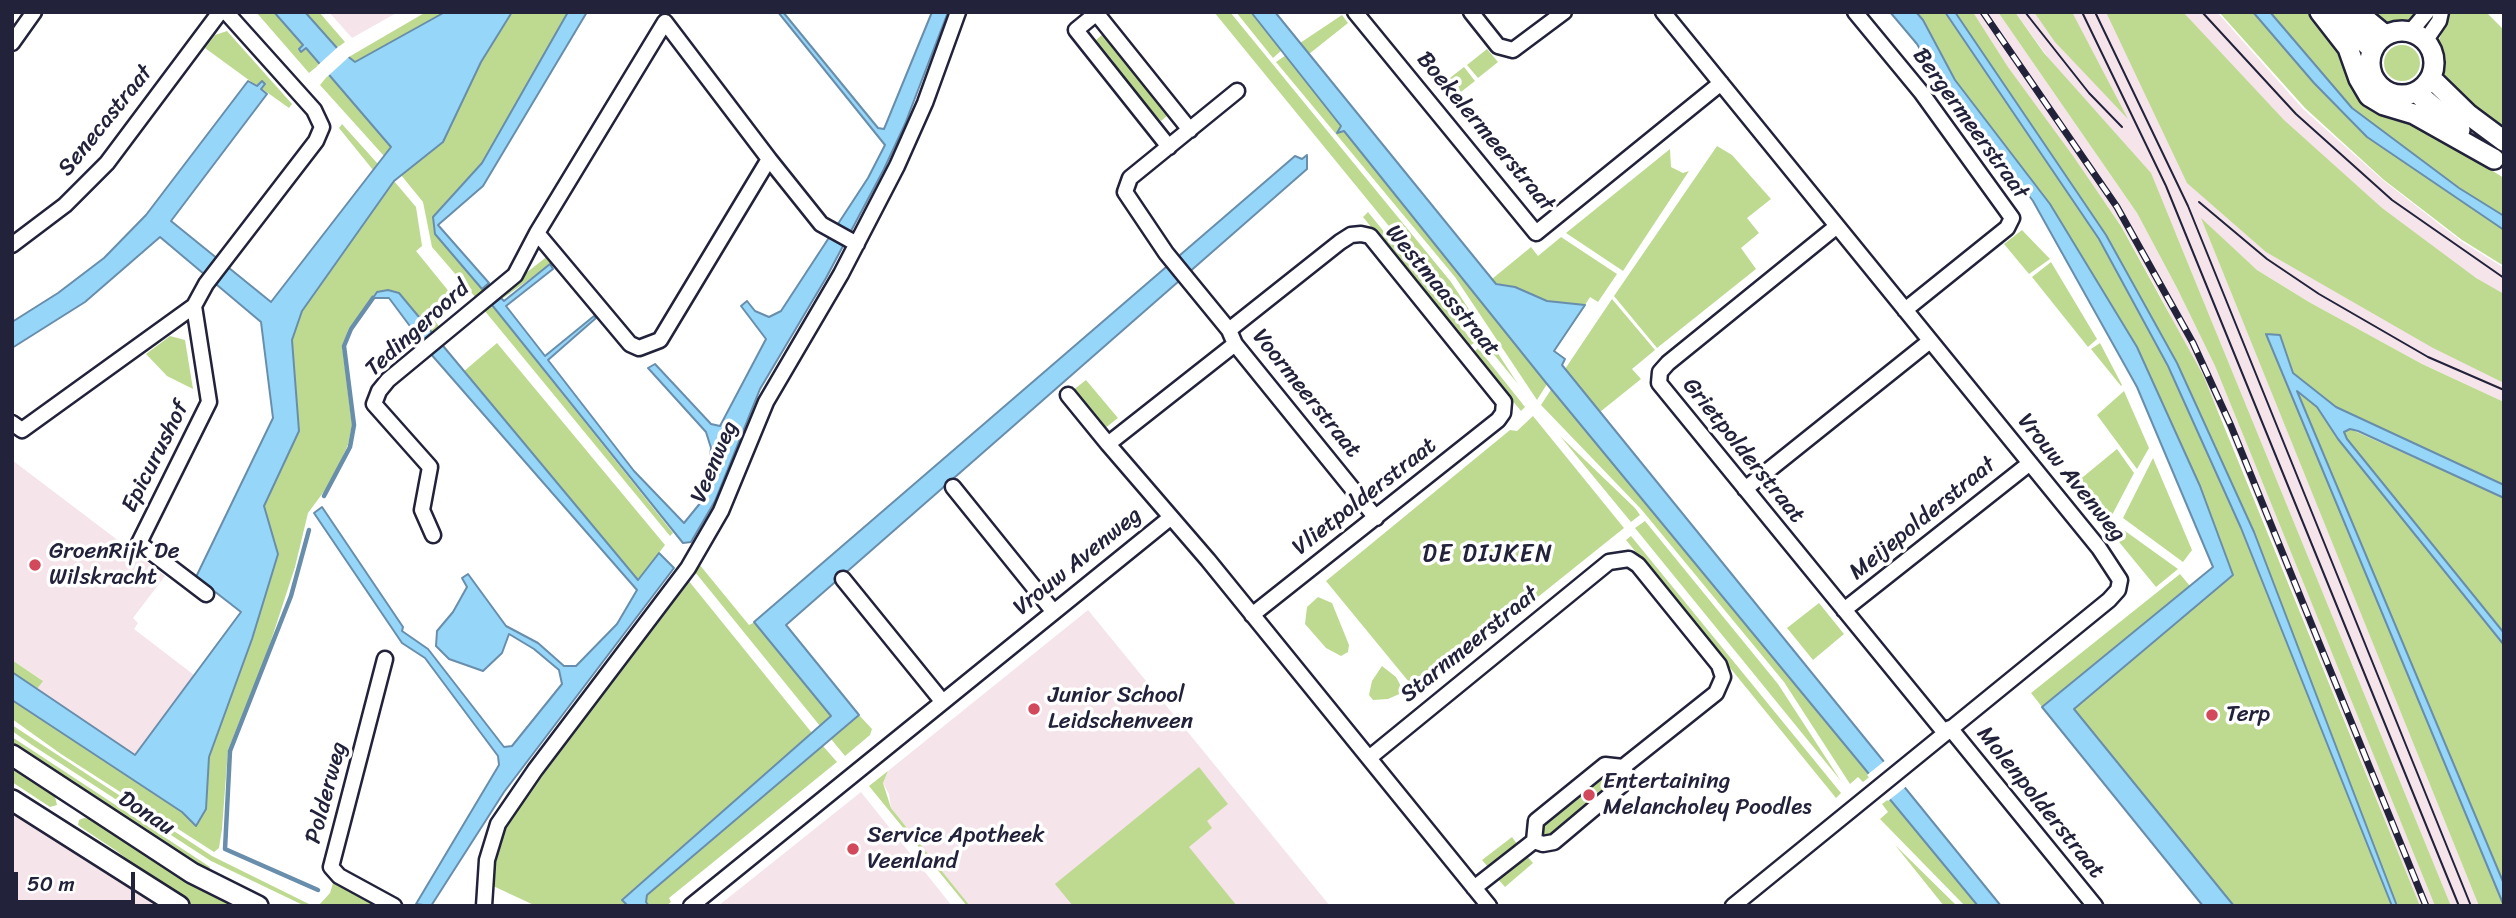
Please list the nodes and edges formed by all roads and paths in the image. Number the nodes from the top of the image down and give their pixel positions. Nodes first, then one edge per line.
1 (34, 12) edge
2 (220, 12) edge
3 (226, 12) edge
4 (958, 12) edge
5 (1355, 12) edge
6 (1471, 12) edge
7 (1564, 12) edge
8 (1663, 12) edge
9 (1856, 12) edge
10 (2320, 12) edge
11 (2330, 12) edge
12 (2357, 12) edge
13 (2427, 12) edge
14 (2441, 12) edge
15 (1098, 13) edge
16 (661, 17) edge
17 (2419, 36) junction
18 (2379, 42) junction
19 (12, 43) edge
20 (2431, 78) junction
21 (1721, 83) junction
22 (1237, 91) dead end
23 (2416, 92) junction
24 (1190, 130) junction
25 (2504, 141) edge
26 (1169, 147) junction
27 (769, 159) junction
28 (2499, 163) edge
29 (1837, 226) junction
30 (537, 233) junction
31 (857, 244) junction
32 (12, 245) edge
33 (194, 306) junction
34 (1905, 310) junction
35 (1232, 337) junction
36 (1930, 341) junction
37 (1068, 395) dead end
38 (1503, 413) joint
39 (12, 423) edge
40 (1108, 444) junction
41 (2030, 463) junction
42 (953, 487) dead end
43 (1745, 489) junction
44 (1170, 518) junction
45 (1376, 518) junction
46 (433, 535) dead end
47 (843, 579) dead end
48 (206, 594) dead end
49 (1844, 610) junction
50 (1053, 611) junction
51 (1252, 615) junction
52 (385, 659) dead end
53 (942, 701) junction
54 (1948, 731) junction
55 (12, 755) edge
56 (1369, 758) junction
57 (1623, 767) junction
58 (12, 800) edge
59 (1534, 841) junction
60 (1474, 888) junction
61 (179, 906) edge
62 (257, 906) edge
63 (394, 906) edge
64 (484, 906) edge
65 (691, 906) edge
66 (1489, 906) edge
67 (1733, 906) edge
68 (2095, 906) edge

1 - 19 street
2 - 32 street, Senecastraat
3 - 33 street
4 - 31 street, Veenweg
5 - 21 street, Boekelermeerstraat
6 - 7 street
8 - 21 street, Vrouw Avenweg
9 - 34 street, Bergermeerstraat
10 - 28 main road
11 - 18 main road
12 - 18 main road
13 - 17 street
14 - 17 street
15 - 24 street
15 - 26 street
16 - 27 street, Tedingeroord
16 - 30 street, Tedingeroord
17 - 18 main road
17 - 20 main road
18 - 23 main road
20 - 23 main road
20 - 25 main road
21 - 29 street, Vrouw Avenweg
22 - 24 street
23 - 28 main road
24 - 26 street
26 - 35 street, Voormeerstraat
27 - 30 street
27 - 31 street, Tedingeroord
29 - 34 street, Vrouw Avenweg
29 - 43 street, Grietpolderstraat
30 - 46 street, Tedingeroord
31 - 64 street, Veenweg
33 - 39 street
33 - 48 street, Epicurushof
34 - 36 street, Vrouw Avenweg
35 - 38 street, Westmaasstraat
35 - 40 street, Westmaasstraat
35 - 45 street, Voormeerstraat
36 - 41 street, Vrouw Avenweg
36 - 43 street
37 - 40 street
38 - 45 street, Vlietpolderstraat
40 - 44 street
41 - 49 street, Meijepolderstraat
41 - 54 street, Vrouw Avenweg
42 - 50 street
43 - 49 street, Grietpolderstraat
44 - 50 street, Vrouw Avenweg
44 - 51 street, Vrouw Avenweg
45 - 51 street, Vlietpolderstraat
47 - 53 street
49 - 54 street, Grietpolderstraat
50 - 53 street, Vrouw Avenweg
51 - 56 street, Vrouw Avenweg
52 - 63 street, Polderweg
53 - 65 street, Vrouw Avenweg
54 - 67 street, Vrouw Avenweg
54 - 68 street, Molenpolderstraat
55 - 62 main road, Donau
56 - 57 street, Starnmeerstraat
56 - 60 street, Vrouw Avenweg
57 - 59 street
57 - 59 street
58 - 61 main road
59 - 60 street
60 - 66 street, Vrouw Avenweg

